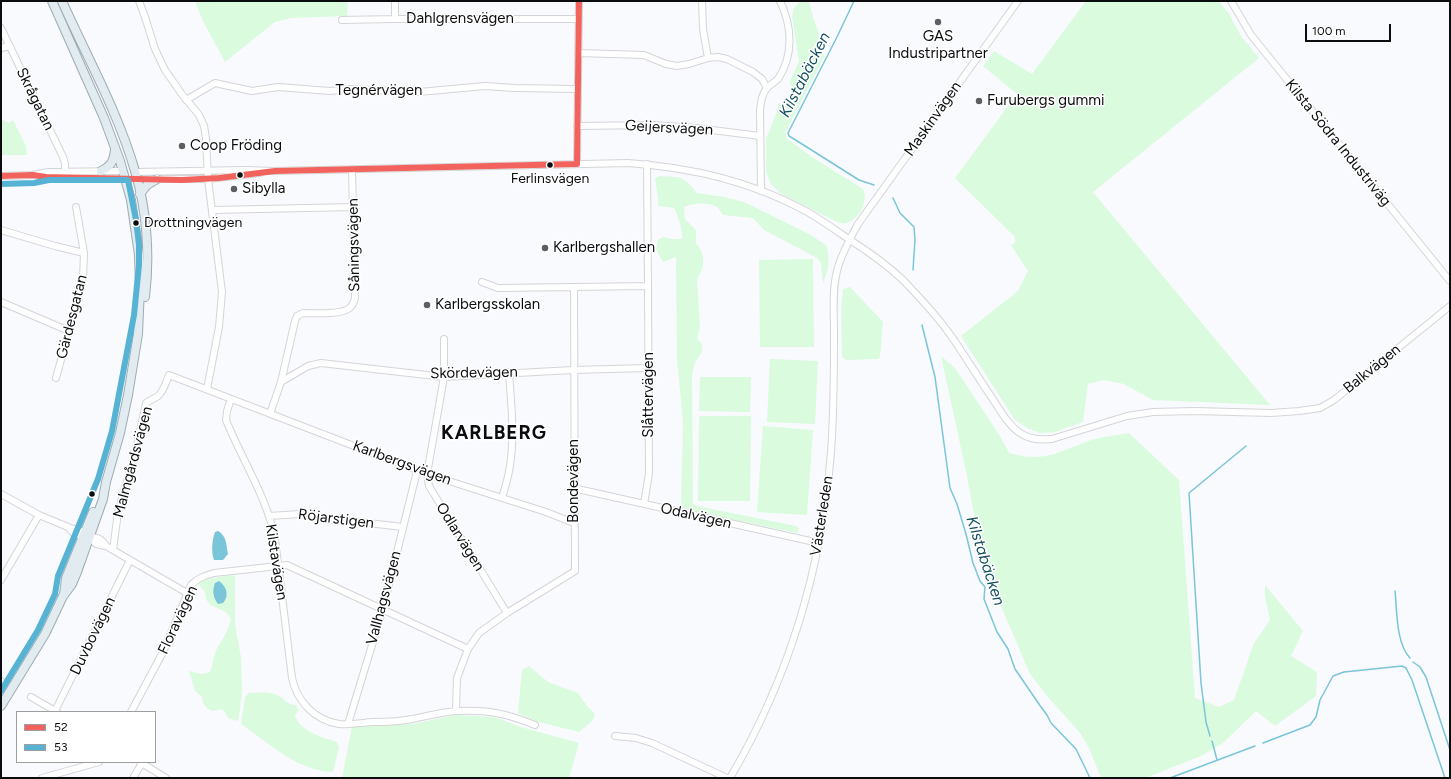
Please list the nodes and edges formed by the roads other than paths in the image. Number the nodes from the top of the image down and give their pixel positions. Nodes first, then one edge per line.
1 (52, 1) edge
2 (62, 1) edge
3 (139, 1) edge
4 (395, 1) edge
5 (579, 1) edge
6 (702, 1) edge
7 (780, 1) edge
8 (1018, 1) edge
9 (1231, 1) edge
10 (578, 18) junction
11 (395, 19) junction
12 (342, 20) dead end
13 (1, 28) edge
14 (10, 46) junction
15 (1, 48) edge
16 (578, 53) junction
17 (708, 58) junction
18 (767, 88) junction
19 (577, 89) junction
20 (186, 100) junction
21 (577, 126) junction
22 (760, 136) junction
23 (116, 148) junction
24 (577, 164) junction
25 (647, 164) junction
26 (352, 169) junction
27 (207, 170) junction
28 (101, 171) junction
29 (275, 171) junction
30 (65, 175) junction
31 (124, 175) junction
32 (136, 175) junction
33 (1, 176) edge
34 (157, 179) junction
35 (208, 179) junction
36 (761, 191) junction
37 (140, 194) junction
38 (76, 207) dead end
39 (354, 207) junction
40 (212, 210) junction
41 (1, 230) edge
42 (850, 239) junction
43 (84, 253) junction
44 (1450, 281) edge
45 (482, 282) dead end
46 (648, 286) junction
47 (574, 287) junction
48 (1, 302) edge
49 (1450, 306) edge
50 (69, 331) junction
51 (138, 334) junction
52 (444, 339) dead end
53 (648, 368) junction
54 (573, 370) junction
55 (509, 372) junction
56 (444, 377) junction
57 (56, 378) dead end
58 (281, 382) junction
59 (208, 389) junction
60 (231, 399) junction
61 (270, 414) junction
62 (417, 471) junction
63 (427, 474) junction
64 (574, 488) junction
65 (1, 494) edge
66 (502, 498) junction
67 (644, 504) junction
68 (39, 515) junction
69 (269, 516) junction
70 (574, 523) junction
71 (403, 527) junction
72 (87, 536) junction
73 (819, 543) junction
74 (113, 550) junction
75 (130, 560) junction
76 (278, 566) junction
77 (1, 580) edge
78 (187, 593) junction
79 (382, 609) junction
80 (507, 613) junction
81 (468, 649) junction
82 (31, 697) dead end
83 (1, 706) edge
84 (54, 711) edge
85 (56, 711) edge
86 (132, 711) edge
87 (456, 711) junction
88 (348, 724) junction
89 (535, 725) dead end
90 (616, 736) dead end
91 (95, 763) edge
92 (141, 763) edge
93 (42, 778) edge
94 (133, 778) edge
95 (166, 778) edge
96 (728, 778) edge

1 - 23 main road
2 - 32 main road
3 - 20 street
4 - 11 street
5 - 10 street
6 - 17 street
7 - 18 street
8 - 42 street, Maskinvägen
9 - 44 street, Kilsta Södra Industriväg
10 - 11 street, Dahlgrensvägen
10 - 16 street
11 - 12 street, Dahlgrensvägen
13 - 14 street, Skrågatan
14 - 15 street
14 - 30 street, Skrågatan
16 - 17 street
16 - 19 street
17 - 18 street
18 - 22 street
19 - 20 street, Tegnérvägen
19 - 21 street
20 - 27 street
21 - 22 street, Geijersvägen
21 - 24 street
22 - 36 street
23 - 28 main road
23 - 31 main road
24 - 25 street, Balkvägen
24 - 26 street, Balkvägen
25 - 36 street, Balkvägen
25 - 46 street, Slåttervägen
26 - 29 street, Balkvägen
26 - 39 street, Såningsvägen
27 - 29 street
27 - 32 street
27 - 35 street
28 - 30 street
28 - 31 street
29 - 35 street
30 - 31 street
30 - 33 street
31 - 32 main road
31 - 51 main road
32 - 34 street
32 - 37 main road
34 - 35 street
34 - 37 main road
35 - 40 street
36 - 42 street, Balkvägen
37 - 51 main road
38 - 43 street, Gärdesgatan
39 - 40 street
39 - 58 street, Såningsvägen
40 - 59 street
41 - 43 street
42 - 49 street, Balkvägen
42 - 73 street, Västerleden
43 - 50 street, Gärdesgatan
45 - 47 street
46 - 47 street
46 - 53 street, Slåttervägen
47 - 54 street, Bondevägen
48 - 50 street
50 - 57 street, Gärdesgatan
51 - 72 main road
52 - 56 street, Odlarvägen
53 - 54 street, Skördevägen
53 - 67 street, Slåttervägen
54 - 55 street, Skördevägen
54 - 64 street, Bondevägen
55 - 56 street, Skördevägen
55 - 66 street
56 - 58 street, Skördevägen
56 - 63 street, Odlarvägen
58 - 61 street, Såningsvägen
59 - 60 street
59 - 74 street, Malmgårdsvägen
60 - 61 street, Karlbergsvägen
60 - 69 street, Kilstavägen
61 - 62 street, Karlbergsvägen
62 - 63 street, Karlbergsvägen
62 - 71 street, Vallhagsvägen
63 - 66 street, Karlbergsvägen
63 - 80 street, Odlarvägen
64 - 67 street, Odalvägen
64 - 70 street, Bondevägen
65 - 68 street
66 - 70 street, Karlbergsvägen
67 - 73 street, Odalvägen
68 - 72 street
68 - 77 street
69 - 71 street, Röjarstigen
69 - 76 street, Kilstavägen
70 - 80 street, Bondevägen
71 - 79 street, Vallhagsvägen
72 - 74 street
72 - 83 main road
73 - 96 street, Västerleden
74 - 75 street
75 - 78 street
75 - 85 street, Duvbovägen
76 - 78 street, Floravägen
76 - 79 street, Floravägen
76 - 88 street, Kilstavägen
78 - 86 street, Floravägen
79 - 81 street, Floravägen
79 - 88 street, Vallhagsvägen
80 - 81 street, Bondevägen
81 - 87 street, Bondevägen
82 - 84 street
87 - 88 street, Kilstavägen
87 - 89 street, Kilstavägen
90 - 96 street
91 - 93 street
92 - 94 street
92 - 95 street

